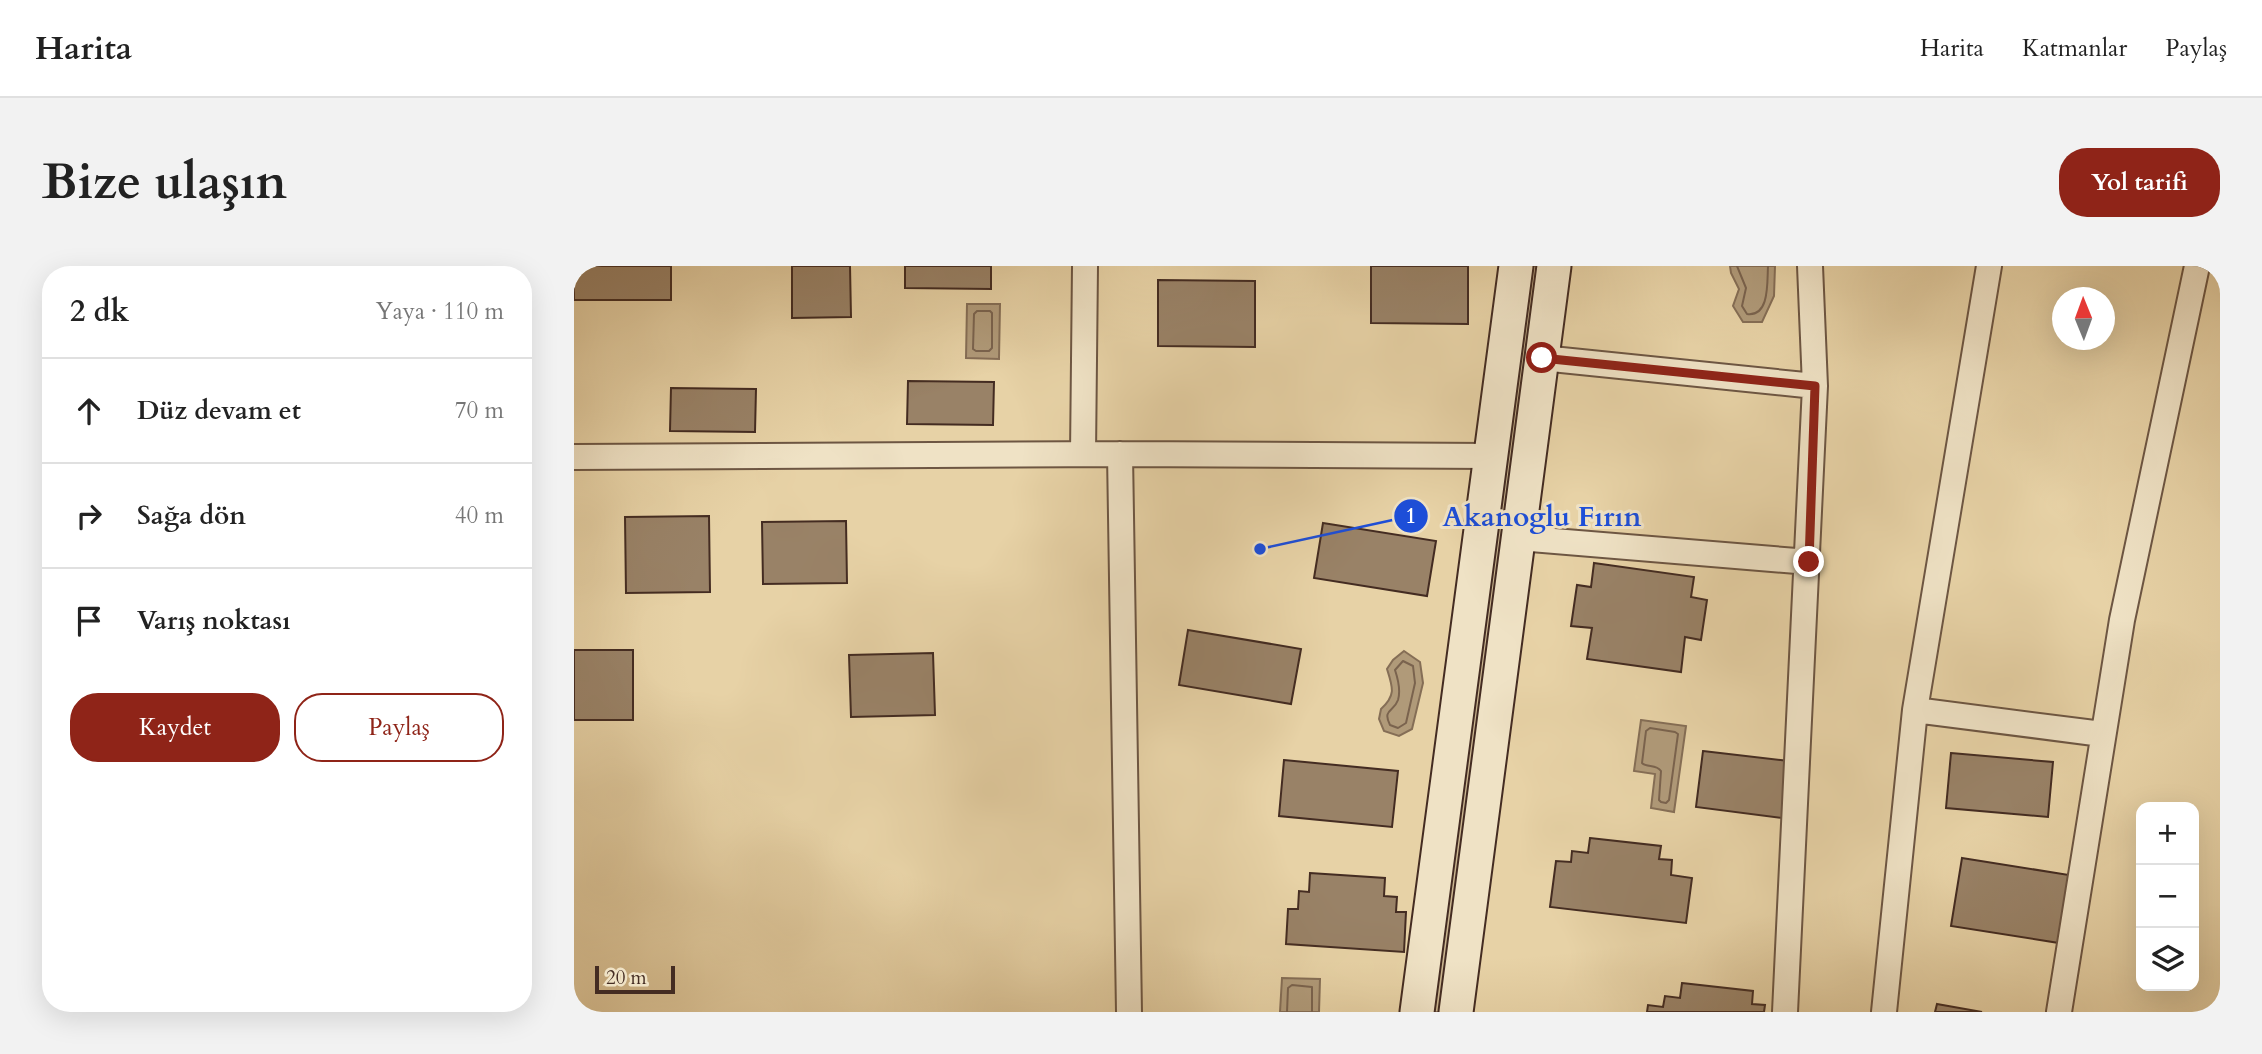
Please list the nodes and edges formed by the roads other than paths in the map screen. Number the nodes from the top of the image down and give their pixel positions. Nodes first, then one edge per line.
1 (1085, 266) edge
2 (1517, 266) edge
3 (1553, 266) edge
4 (1810, 266) edge
5 (1989, 266) edge
6 (2197, 266) edge
7 (1542, 358) junction
8 (1815, 386) junction
9 (1083, 454) junction
10 (1119, 454) junction
11 (1491, 456) junction
12 (574, 457) edge
13 (1517, 538) junction
14 (1809, 562) junction
15 (1915, 710) junction
16 (2102, 734) junction
17 (1129, 1012) edge
18 (1417, 1012) edge
19 (1456, 1012) edge
20 (1785, 1012) edge
21 (1884, 1012) edge
22 (2059, 1012) edge

1 - 9 street
2 - 11 main road
3 - 7 main road
4 - 8 street
5 - 15 street
6 - 16 street
7 - 8 street
7 - 13 main road
8 - 14 street
9 - 10 street
9 - 12 street
10 - 11 street
10 - 17 street
11 - 18 main road
13 - 14 street
13 - 19 main road
14 - 20 street
15 - 16 street
15 - 21 street
16 - 22 street

